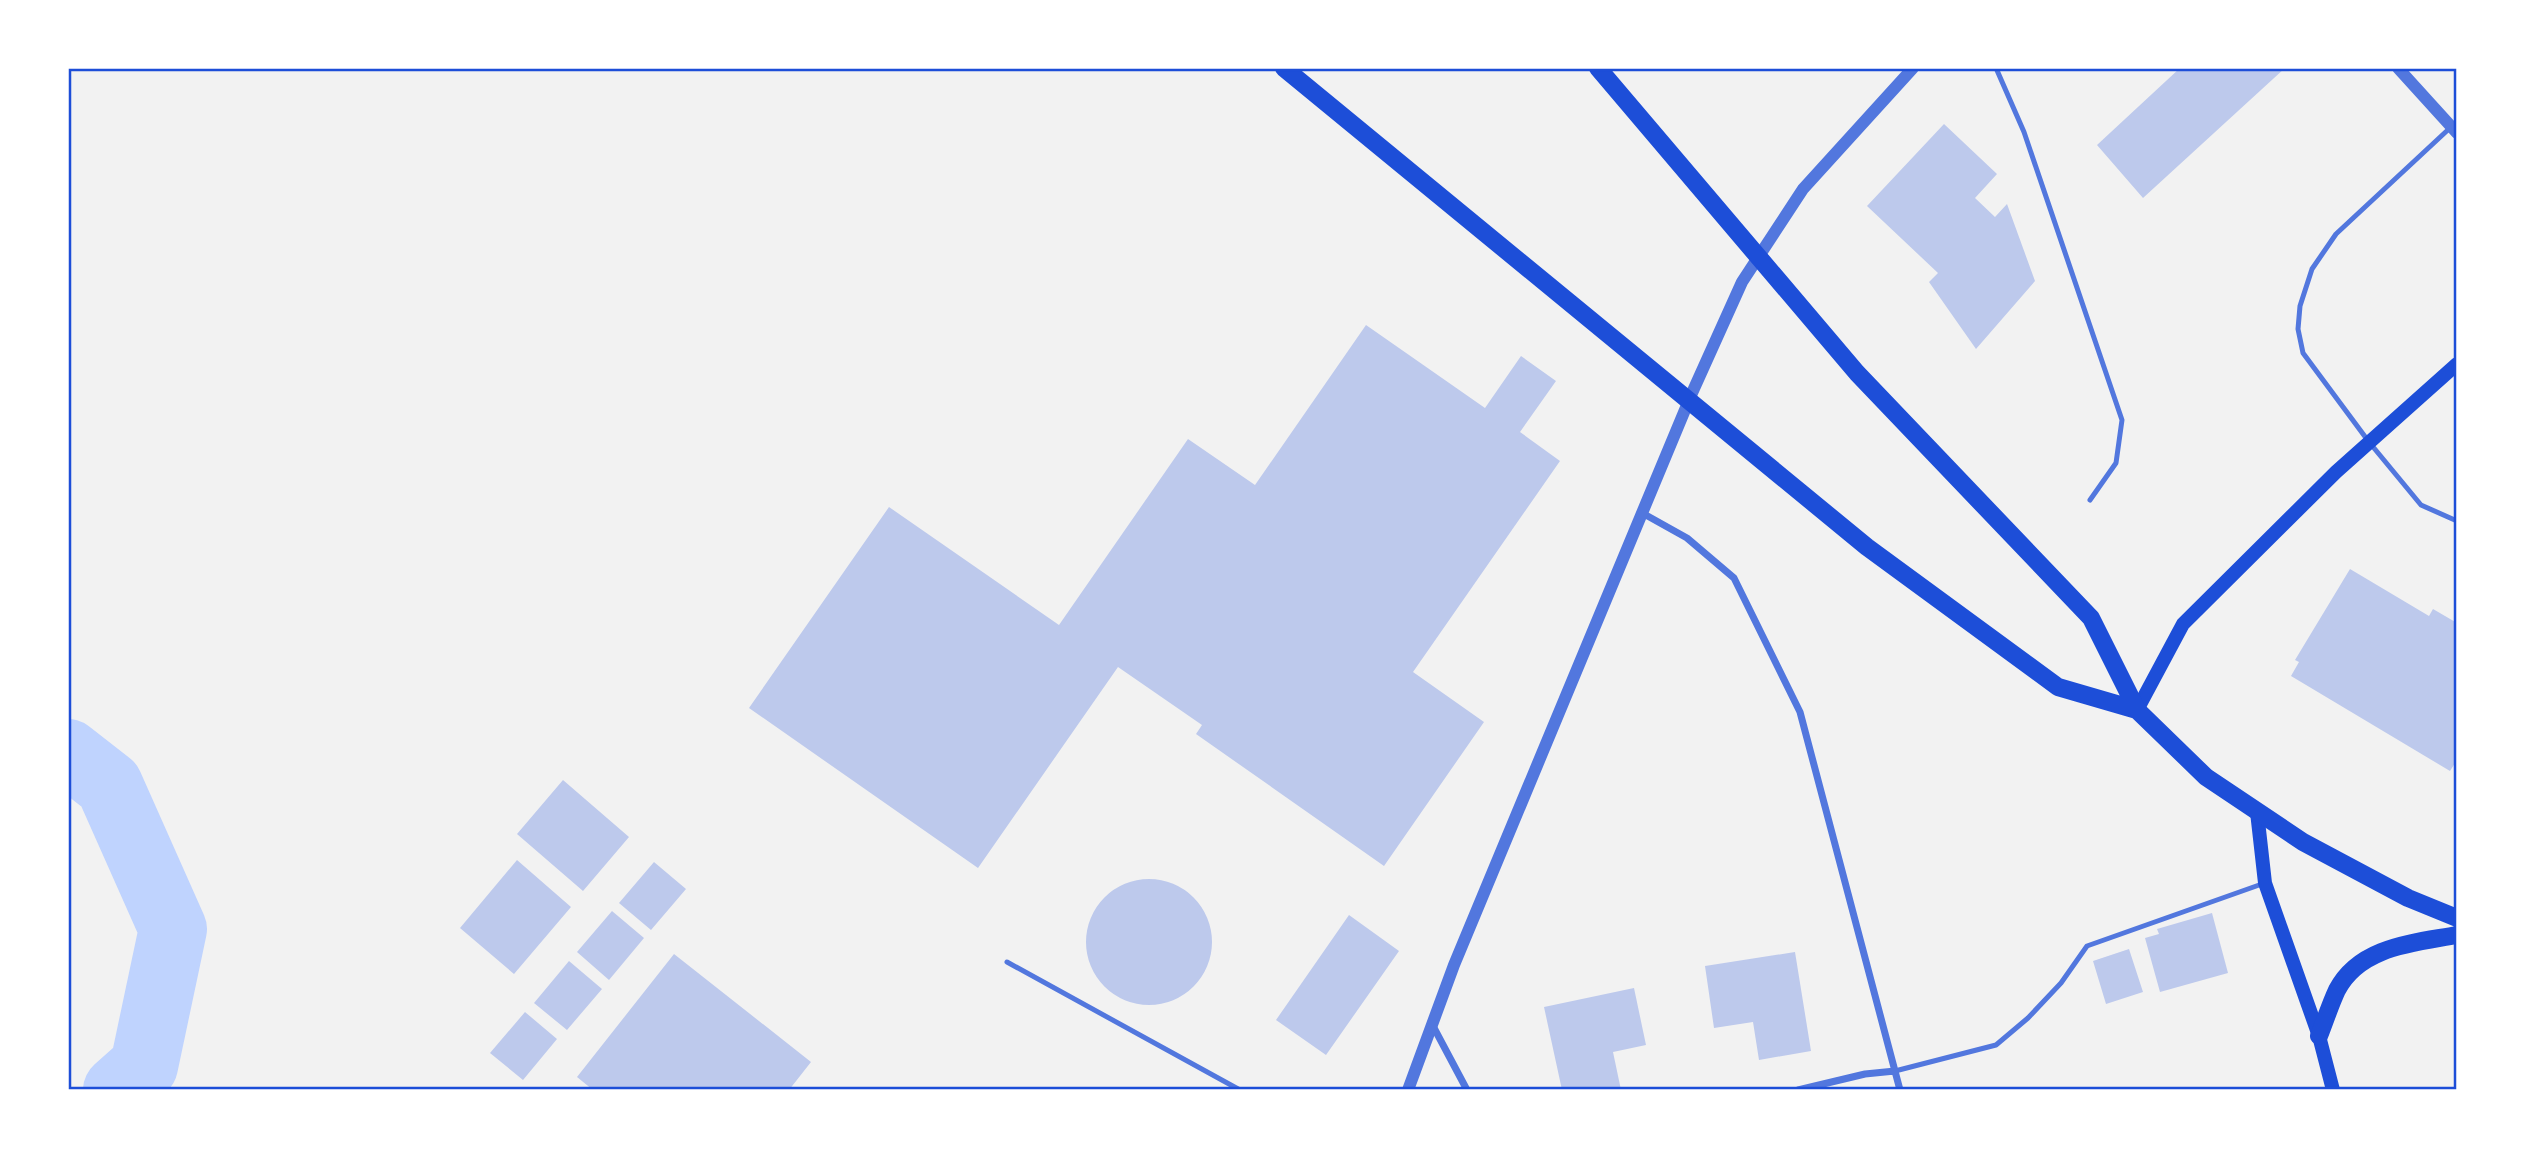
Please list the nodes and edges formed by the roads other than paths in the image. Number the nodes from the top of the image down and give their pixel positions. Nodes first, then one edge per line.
1 (1284, 68) edge
2 (1598, 68) edge
3 (1913, 68) edge
4 (1996, 68) edge
5 (2398, 68) edge
6 (2454, 130) edge
7 (2457, 364) edge
8 (2369, 442) junction
9 (2090, 500) dead end
10 (1644, 514) junction
11 (2457, 521) edge
12 (2137, 710) junction
13 (2257, 812) junction
14 (2265, 883) junction
15 (2457, 918) edge
16 (2457, 935) edge
17 (1007, 962) dead end
18 (1433, 1026) junction
19 (2319, 1036) junction
20 (1895, 1071) junction
21 (1240, 1090) edge
22 (1408, 1090) edge
23 (1467, 1090) edge
24 (1798, 1090) edge
25 (1899, 1090) edge
26 (2333, 1090) edge

1 - 12 main road
2 - 12 main road
3 - 10 street
4 - 9 lane
5 - 6 street
6 - 8 lane
7 - 8 main road
8 - 11 lane
8 - 12 main road
10 - 18 street
10 - 20 street
12 - 13 main road
13 - 14 main road
13 - 15 main road
14 - 19 main road
14 - 20 lane
16 - 19 main road
17 - 21 lane
18 - 22 street
18 - 23 street
19 - 26 main road
20 - 24 street
20 - 25 street

